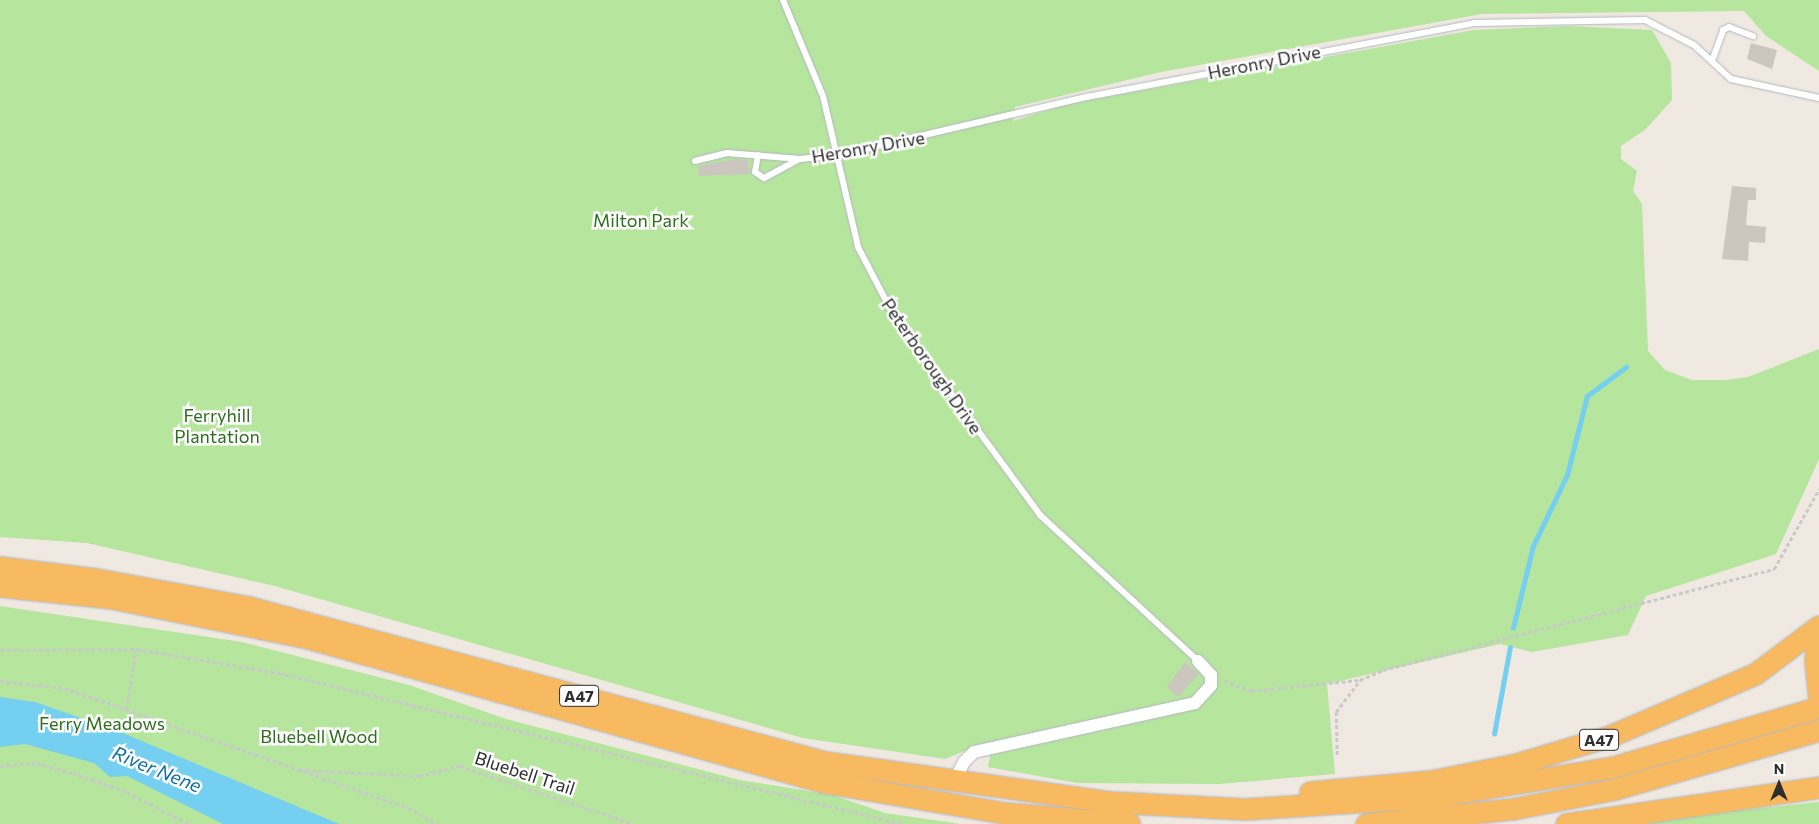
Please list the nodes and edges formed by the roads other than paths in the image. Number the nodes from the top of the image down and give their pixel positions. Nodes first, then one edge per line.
1 (783, 0) edge
2 (1753, 36) dead end
3 (1712, 61) junction
4 (1819, 98) edge
5 (758, 155) junction
6 (839, 155) junction
7 (800, 159) junction
8 (695, 161) dead end
9 (0, 567) edge
10 (0, 586) edge
11 (1819, 626) edge
12 (1819, 631) edge
13 (1198, 661) joint
14 (1819, 696) edge
15 (1819, 707) edge
16 (1819, 730) edge
17 (954, 783) junction
18 (1819, 787) edge
19 (1161, 806) junction
20 (1130, 824) edge
21 (1366, 824) edge
22 (1566, 824) edge

1 - 6 lane, Peterborough Drive
2 - 3 lane
3 - 4 lane, Heronry Drive
3 - 6 lane, Heronry Drive
5 - 7 lane, Heronry Drive
5 - 7 lane
5 - 8 lane, Heronry Drive
6 - 7 lane, Heronry Drive
6 - 13 lane, Peterborough Drive
9 - 17 highway, A47
10 - 20 highway, A47
11 - 19 highway, A47
12 - 14 highway
13 - 17 street
15 - 19 highway, A47
16 - 21 highway
17 - 19 highway, A47
18 - 22 highway

